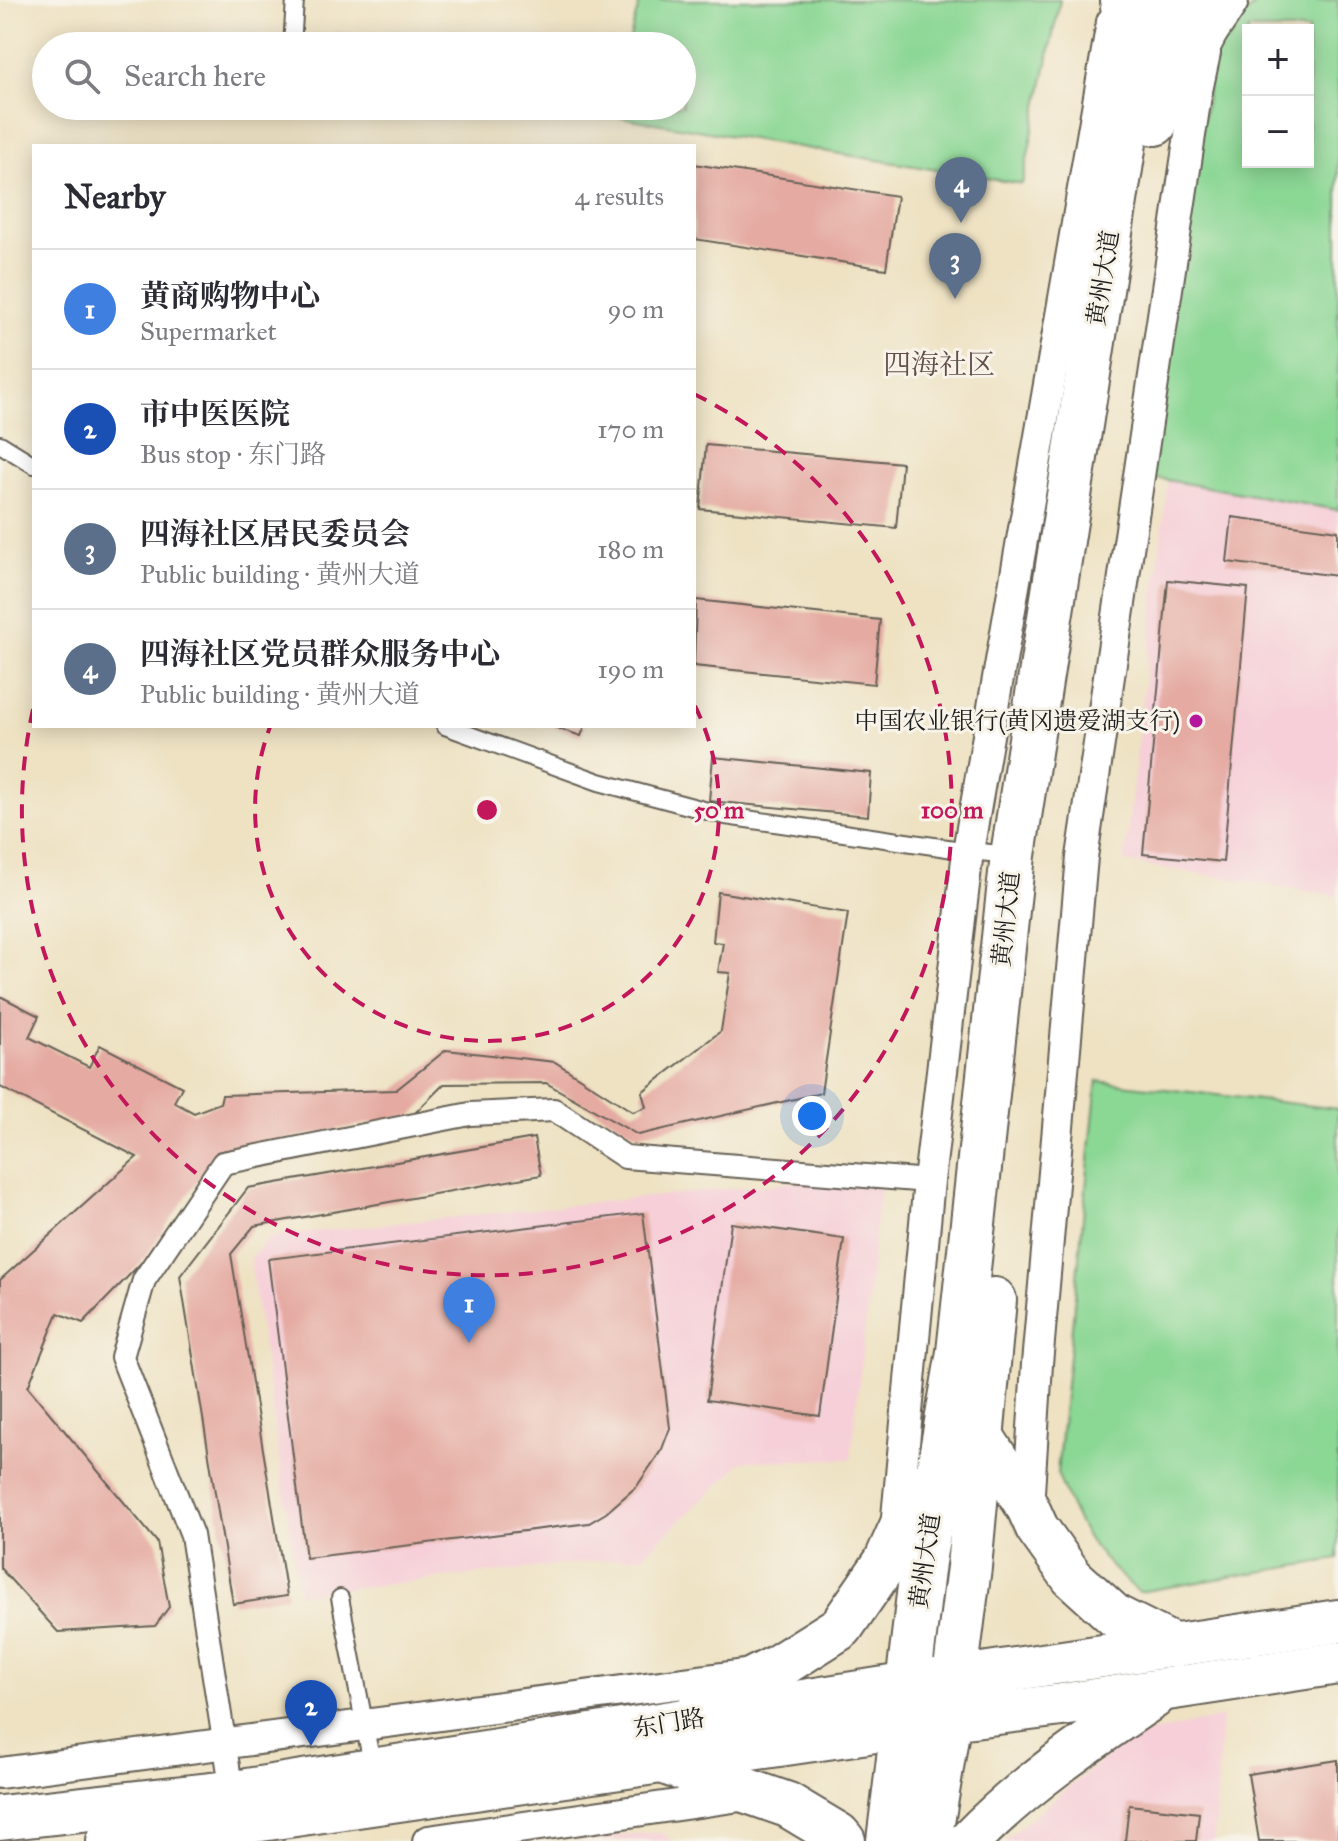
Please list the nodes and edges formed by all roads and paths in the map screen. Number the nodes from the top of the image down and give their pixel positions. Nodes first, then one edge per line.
1 (295, 0) edge
2 (1118, 0) edge
3 (1150, 0) edge
4 (1207, 8) edge
5 (293, 32) edge
6 (1140, 128) junction
7 (0, 444) edge
8 (32, 464) edge
9 (450, 728) edge
10 (968, 851) junction
11 (1013, 855) junction
12 (929, 1181) junction
13 (964, 1429) junction
14 (1028, 1508) junction
15 (894, 1545) junction
16 (340, 1598) dead end
17 (1338, 1621) edge
18 (1175, 1646) junction
19 (1338, 1663) edge
20 (770, 1671) junction
21 (1166, 1689) junction
22 (952, 1698) junction
23 (905, 1706) junction
24 (365, 1725) junction
25 (664, 1743) junction
26 (225, 1744) junction
27 (374, 1771) junction
28 (0, 1773) edge
29 (232, 1792) junction
30 (756, 1794) junction
31 (0, 1818) edge
32 (972, 1839) edge
33 (109, 1841) edge
34 (428, 1841) edge
35 (843, 1841) edge
36 (889, 1841) edge
37 (929, 1841) edge

1 - 5 lane
2 - 6 main road
2 - 10 street
3 - 6 main road, 黄州大道
4 - 6 main road, 黄州大道
4 - 14 street
6 - 11 main road, 黄州大道
6 - 13 main road, 黄州大道
7 - 8 lane
9 - 10 lane
10 - 11 lane
10 - 12 street
11 - 13 main road, 黄州大道
12 - 15 street
12 - 26 street
13 - 14 main road
13 - 15 main road
13 - 22 main road, 黄州大道
13 - 23 main road, 黄州大道
14 - 18 main road
15 - 20 main road
16 - 24 lane
17 - 18 main road, 东门路
18 - 22 main road, 东门路
19 - 21 main road, 东门路
20 - 24 street
20 - 25 main road
21 - 22 main road, 东门路
21 - 32 main road
22 - 23 main road, 东门路
22 - 37 main road, 黄州大道
23 - 25 main road, 东门路
23 - 36 main road, 黄州大道
24 - 26 street
24 - 27 lane
25 - 27 main road, 东门路
25 - 30 main road
25 - 33 main road, 东门路
26 - 28 street
26 - 29 street
27 - 29 main road, 东门路
29 - 31 main road, 东门路
30 - 34 street
30 - 35 main road

